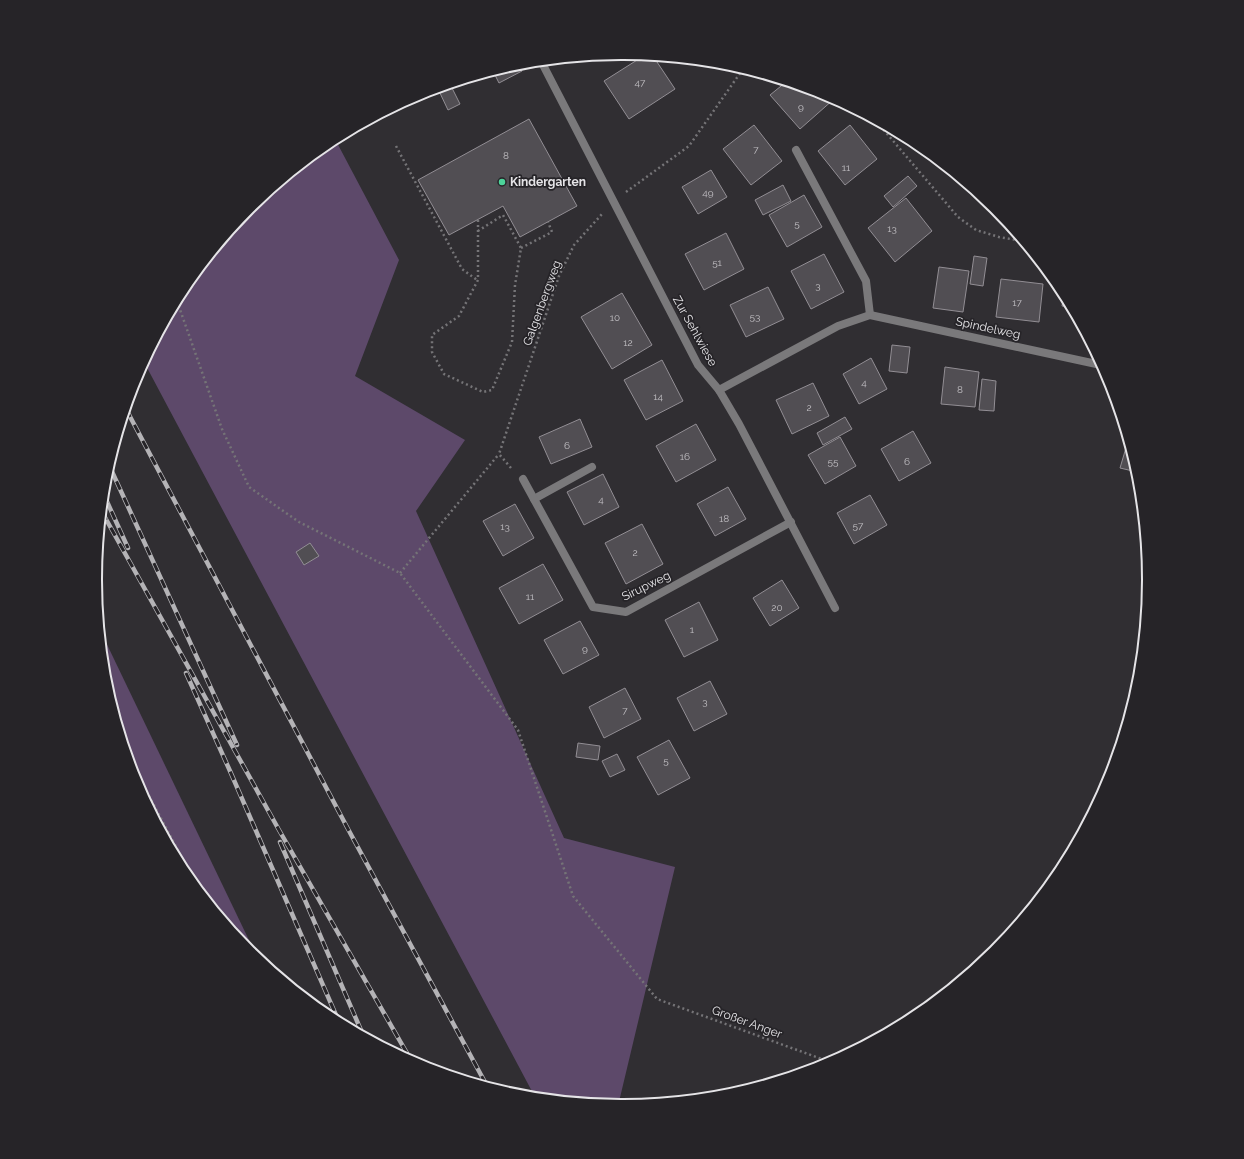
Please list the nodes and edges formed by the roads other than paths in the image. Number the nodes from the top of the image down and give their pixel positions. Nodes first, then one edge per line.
1 (544, 66) edge
2 (796, 150) dead end
3 (870, 315) junction
4 (1094, 364) edge
5 (719, 390) junction
6 (592, 467) dead end
7 (523, 479) road end
8 (534, 499) junction
9 (791, 522) junction
10 (835, 608) dead end

1 - 5 street, Zur Sehlwiese
2 - 3 street
3 - 4 street, Spindelweg
3 - 5 street
5 - 9 street, Zur Sehlwiese
6 - 8 street
7 - 8 street, Sirupweg
8 - 9 street, Sirupweg
9 - 10 street, Zur Sehlwiese

